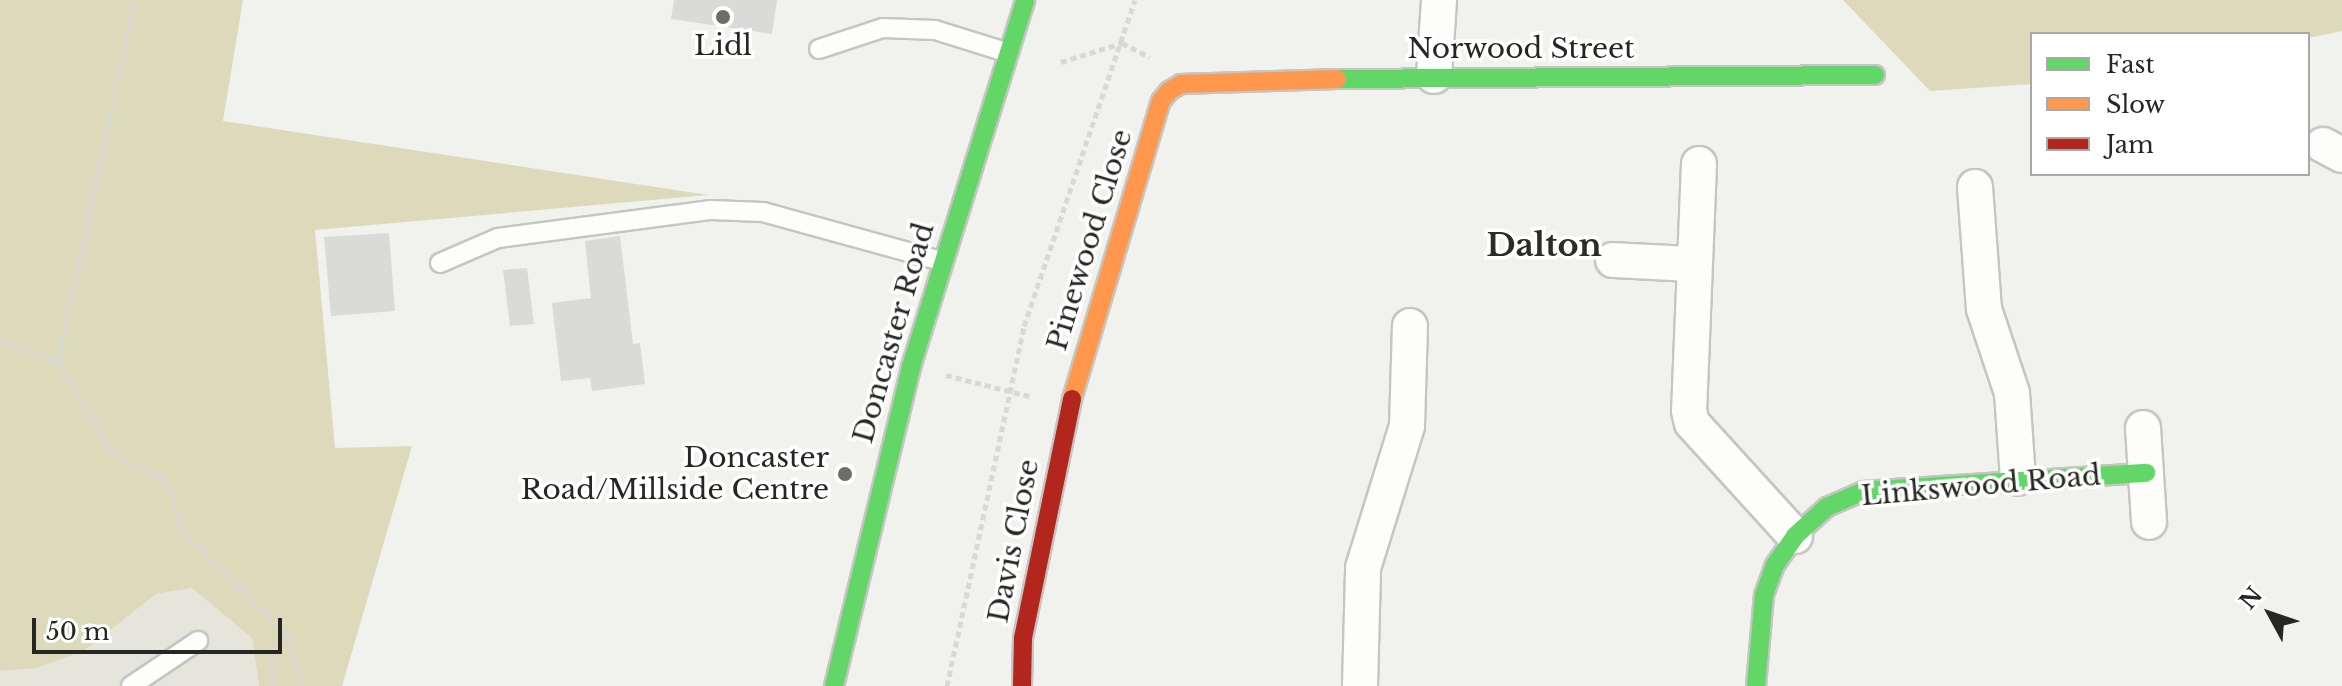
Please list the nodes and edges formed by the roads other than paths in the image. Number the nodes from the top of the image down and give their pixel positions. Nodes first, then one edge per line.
1 (1025, 0) edge
2 (1439, 0) edge
3 (819, 49) dead end
4 (1009, 53) junction
5 (1875, 75) dead end
6 (1434, 76) junction
7 (1175, 88) joint
8 (1699, 164) dead end
9 (1975, 187) dead end
10 (1613, 260) dead end
11 (941, 261) junction
12 (440, 263) dead end
13 (1693, 264) junction
14 (1410, 326) dead end
15 (1069, 407) joint
16 (2143, 428) dead end
17 (2146, 473) junction
18 (2018, 478) junction
19 (2149, 522) dead end
20 (1795, 536) junction
21 (198, 641) dead end
22 (131, 686) edge
23 (834, 686) edge
24 (1022, 686) edge
25 (1360, 686) edge
26 (1756, 686) edge

1 - 4 street, Doncaster Road
2 - 6 street
3 - 4 lane
4 - 11 street, Doncaster Road
5 - 6 street, Norwood Street
6 - 7 street, Norwood Street
7 - 15 street, Pinewood Close
8 - 13 street
9 - 18 street
10 - 13 street
11 - 12 lane
11 - 23 street, Doncaster Road
13 - 20 street
14 - 25 street
15 - 24 street, Davis Close
16 - 17 street
17 - 18 street, Linkswood Road
17 - 19 street
18 - 20 street, Linkswood Road
20 - 26 street, Linkswood Road
21 - 22 lane

